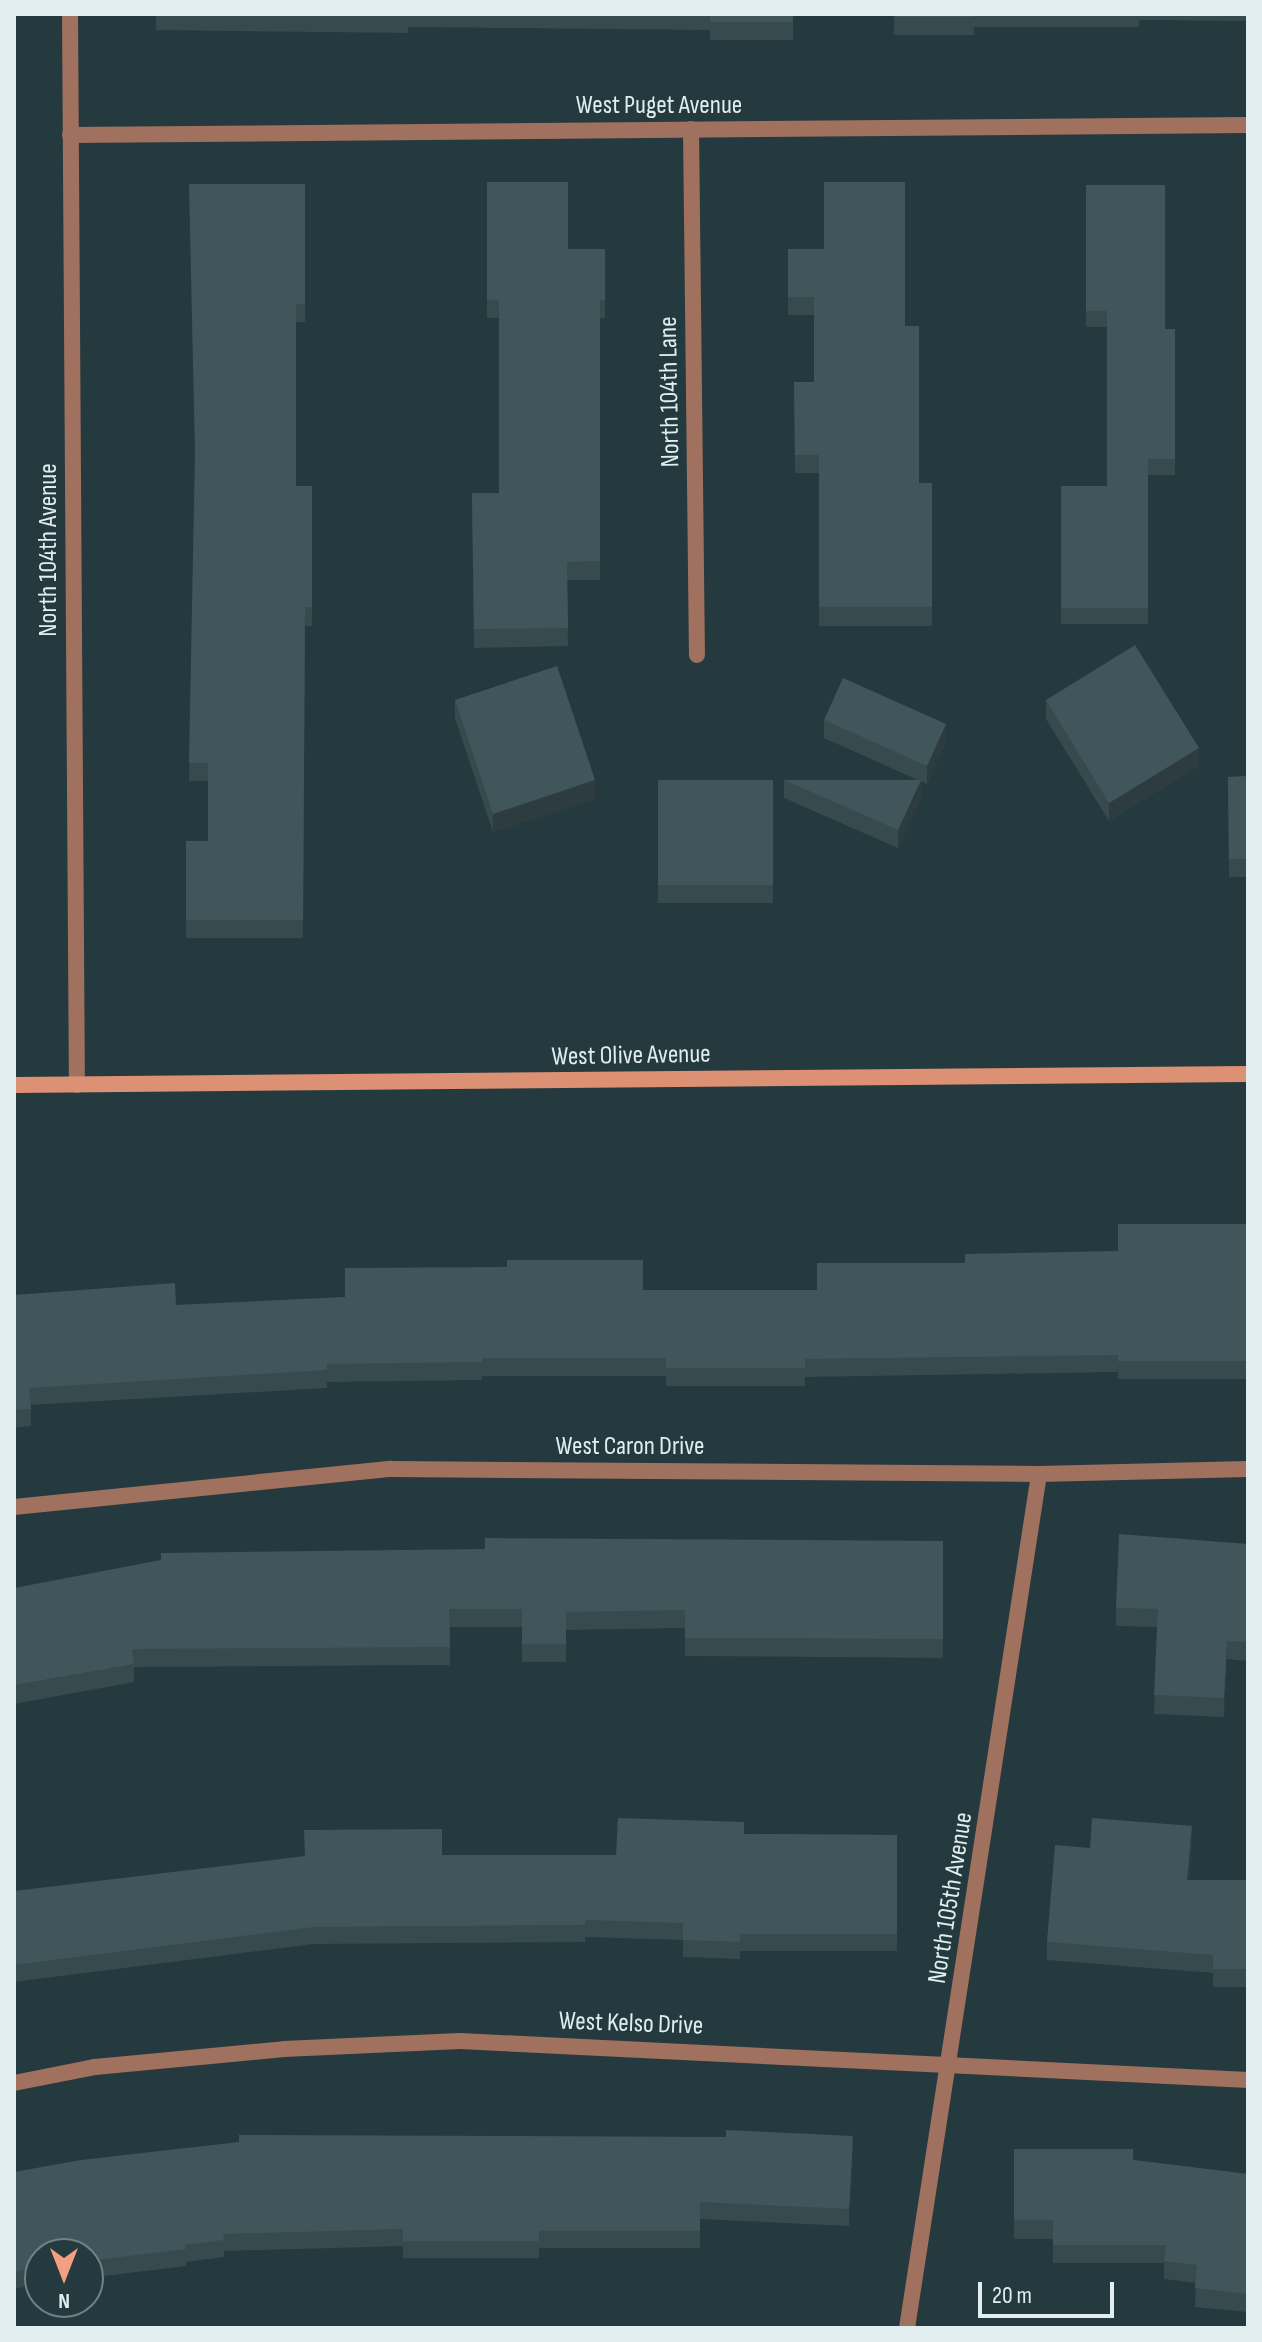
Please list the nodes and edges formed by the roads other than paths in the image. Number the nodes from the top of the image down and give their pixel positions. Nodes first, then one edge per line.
1 (70, 14) edge
2 (1248, 125) edge
3 (691, 129) junction
4 (70, 135) junction
5 (697, 655) dead end
6 (1248, 1074) edge
7 (14, 1085) edge
8 (77, 1085) junction
9 (1248, 1469) edge
10 (1039, 1474) junction
11 (14, 1507) edge
12 (951, 2062) junction
13 (1248, 2080) edge
14 (14, 2083) edge
15 (907, 2328) edge

1 - 4 street, North 104th Avenue
2 - 3 street, West Puget Avenue
3 - 4 street, West Puget Avenue
3 - 5 street, North 104th Lane
4 - 8 street, North 104th Avenue
6 - 8 main road, West Olive Avenue
7 - 8 main road, West Olive Avenue
9 - 10 street, West Caron Drive
10 - 11 street, West Caron Drive
10 - 12 street, North 105th Avenue
12 - 13 street, West Kelso Drive
12 - 14 street, West Kelso Drive
12 - 15 street, North 105th Avenue

